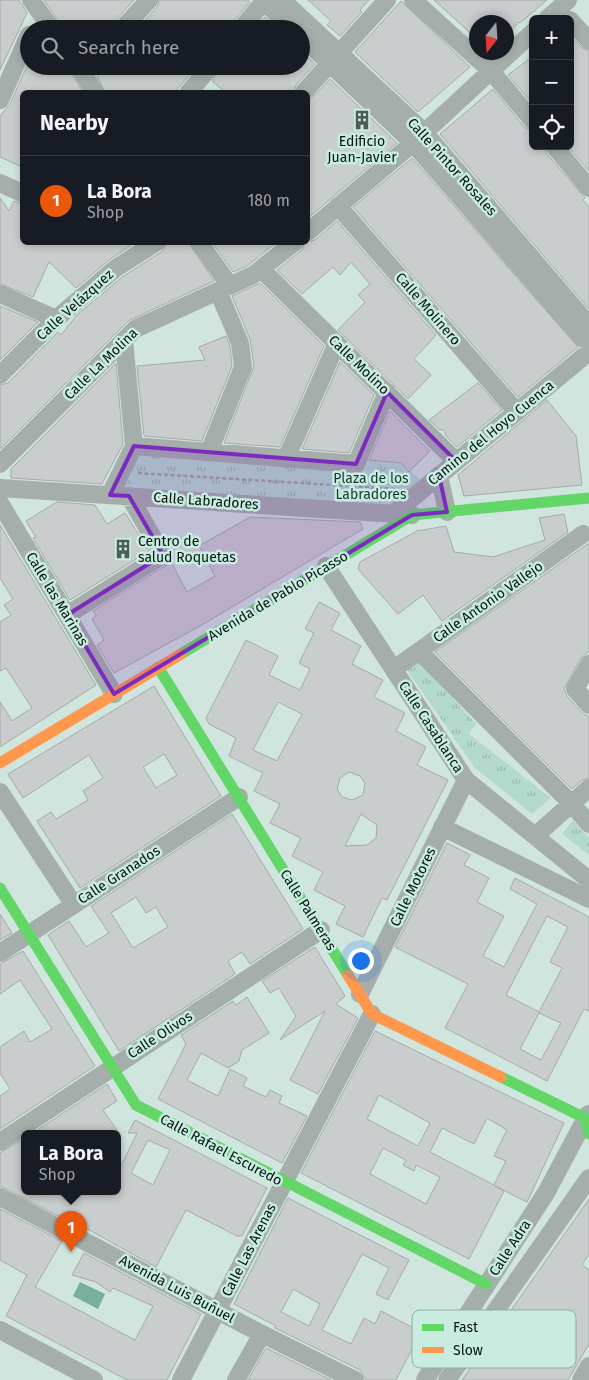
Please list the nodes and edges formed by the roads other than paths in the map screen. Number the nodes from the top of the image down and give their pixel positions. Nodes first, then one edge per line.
1 (149, 0) edge
2 (264, 0) edge
3 (282, 0) edge
4 (387, 0) edge
5 (413, 0) edge
6 (34, 3) edge
7 (563, 13) edge
8 (32, 20) edge
9 (46, 20) edge
10 (130, 20) edge
11 (248, 20) edge
12 (285, 20) edge
13 (300, 20) edge
14 (310, 31) edge
15 (529, 36) edge
16 (310, 42) edge
17 (589, 42) edge
18 (20, 49) edge
19 (335, 58) junction
20 (491, 71) junction
21 (6, 72) edge
22 (87, 75) edge
23 (203, 75) edge
24 (95, 90) edge
25 (191, 90) edge
26 (306, 90) edge
27 (0, 100) edge
28 (529, 116) edge
29 (419, 138) junction
30 (557, 150) edge
31 (0, 183) edge
32 (589, 188) edge
33 (20, 192) edge
34 (338, 206) junction
35 (310, 230) edge
36 (152, 245) edge
37 (201, 245) edge
38 (291, 245) edge
39 (262, 270) junction
40 (224, 289) junction
41 (0, 294) edge
42 (56, 319) junction
43 (589, 325) edge
44 (124, 340) junction
45 (589, 340) edge
46 (337, 343) junction
47 (589, 352) edge
48 (0, 375) edge
49 (387, 392) junction
50 (517, 412) junction
51 (134, 446) junction
52 (208, 452) junction
53 (286, 459) junction
54 (456, 461) junction
55 (0, 464) edge
56 (438, 475) junction
57 (0, 488) edge
58 (110, 495) junction
59 (129, 496) junction
60 (586, 500) edge
61 (0, 503) edge
62 (447, 512) junction
63 (393, 514) junction
64 (412, 515) junction
65 (583, 534) dead end
66 (326, 566) junction
67 (67, 615) junction
68 (419, 651) junction
69 (589, 664) edge
70 (158, 667) junction
71 (394, 669) junction
72 (582, 685) edge
73 (114, 694) junction
74 (589, 705) edge
75 (0, 763) edge
76 (466, 780) junction
77 (589, 788) edge
78 (0, 792) edge
79 (239, 797) junction
80 (571, 803) junction
81 (589, 824) edge
82 (442, 828) junction
83 (535, 836) junction
84 (589, 880) edge
85 (0, 888) edge
86 (589, 899) edge
87 (74, 905) junction
88 (321, 930) junction
89 (29, 934) junction
90 (0, 953) edge
91 (360, 994) junction
92 (372, 1014) junction
93 (112, 1066) junction
94 (588, 1121) edge
95 (0, 1142) edge
96 (589, 1178) edge
97 (283, 1182) junction
98 (0, 1197) edge
99 (486, 1284) junction
100 (469, 1310) edge
101 (496, 1310) edge
102 (217, 1311) junction
103 (0, 1330) edge
104 (262, 1334) junction
105 (589, 1366) edge
106 (433, 1368) edge
107 (455, 1368) edge
108 (94, 1380) edge
109 (181, 1380) edge
110 (236, 1380) edge
111 (355, 1380) edge
112 (425, 1380) edge
113 (447, 1380) edge
114 (581, 1380) edge

1 - 10 street
2 - 11 street
2 - 12 street
3 - 13 street, Calle Pintor Rosales
4 - 19 street
5 - 20 street
6 - 8 street
6 - 9 street
7 - 17 street
14 - 19 street, Calle Pintor Rosales
15 - 20 street
16 - 19 street, Calle Pintor Rosales
18 - 21 street
19 - 26 street
19 - 29 street, Calle Pintor Rosales
20 - 28 street
20 - 29 street
21 - 27 street
22 - 24 street
23 - 25 street
29 - 34 street
29 - 43 street, Calle Pintor Rosales
29 - 45 street, Calle Pintor Rosales
30 - 32 street
31 - 33 street
34 - 35 street
34 - 50 street, Calle Molinero
36 - 42 street, Calle Velázquez
37 - 40 street
38 - 39 street, Calle La Molina
39 - 40 street, Calle La Molina
39 - 46 street, Calle Molino
40 - 44 street, Calle La Molina
40 - 52 street
41 - 42 street
42 - 48 street, Calle Velázquez
44 - 51 street
44 - 55 street, Calle La Molina
46 - 49 street, Calle Molino
46 - 53 street
47 - 50 street, Camino del Hoyo Cuenca
49 - 53 street
49 - 54 street, Calle Molino
50 - 54 street, Camino del Hoyo Cuenca
51 - 52 street
51 - 58 street
52 - 53 street
54 - 56 street, Camino del Hoyo Cuenca
56 - 62 street
56 - 63 street, Camino del Hoyo Cuenca
57 - 58 street, Calle Labradores
58 - 59 street, Calle Labradores
59 - 63 street, Calle Labradores
59 - 67 street
60 - 62 street, Avenida de Pablo Picasso
61 - 67 street, Calle las Marinas
62 - 64 street, Avenida de Pablo Picasso
63 - 64 street, Calle Labradores
64 - 66 street, Avenida de Pablo Picasso
65 - 68 street, Calle Antonio Vallejo
66 - 70 street, Avenida de Pablo Picasso
66 - 71 street, Calle Casablanca
67 - 73 street, Calle las Marinas
68 - 71 street, Calle Antonio Vallejo
68 - 80 street
69 - 72 street
70 - 73 street, Avenida de Pablo Picasso
70 - 79 street, Calle Palmeras
71 - 76 street, Calle Casablanca
72 - 74 street
73 - 75 street, Avenida de Pablo Picasso
76 - 82 street, Calle Motores
76 - 83 street, Calle Casablanca
77 - 80 street
78 - 87 street
79 - 87 street, Calle Granados
79 - 88 street, Calle Palmeras
80 - 81 street
80 - 83 street
82 - 86 street
82 - 91 street, Calle Motores
83 - 84 street, Calle Casablanca
85 - 89 street, Calle Rafael Escuredo
87 - 89 street, Calle Granados
88 - 91 street, Calle Palmeras
88 - 93 street, Calle Olivos
89 - 90 street, Calle Granados
89 - 93 street, Calle Rafael Escuredo
91 - 92 street, Calle Palmeras
92 - 94 street
92 - 97 street, Calle Las Arenas
93 - 95 street, Calle Olivos
93 - 97 street, Calle Rafael Escuredo
94 - 99 street, Calle Adra
96 - 101 street, Calle Adra
97 - 99 street, Calle Rafael Escuredo
97 - 102 street, Calle Las Arenas
98 - 102 street, Avenida Luis Buñuel
99 - 100 street, Calle Adra
102 - 104 street, Avenida Luis Buñuel
102 - 109 street, Calle Las Arenas
103 - 108 street
104 - 110 street
104 - 111 street, Avenida Luis Buñuel
105 - 114 street
106 - 112 street, Calle Adra
107 - 113 street, Calle Adra

